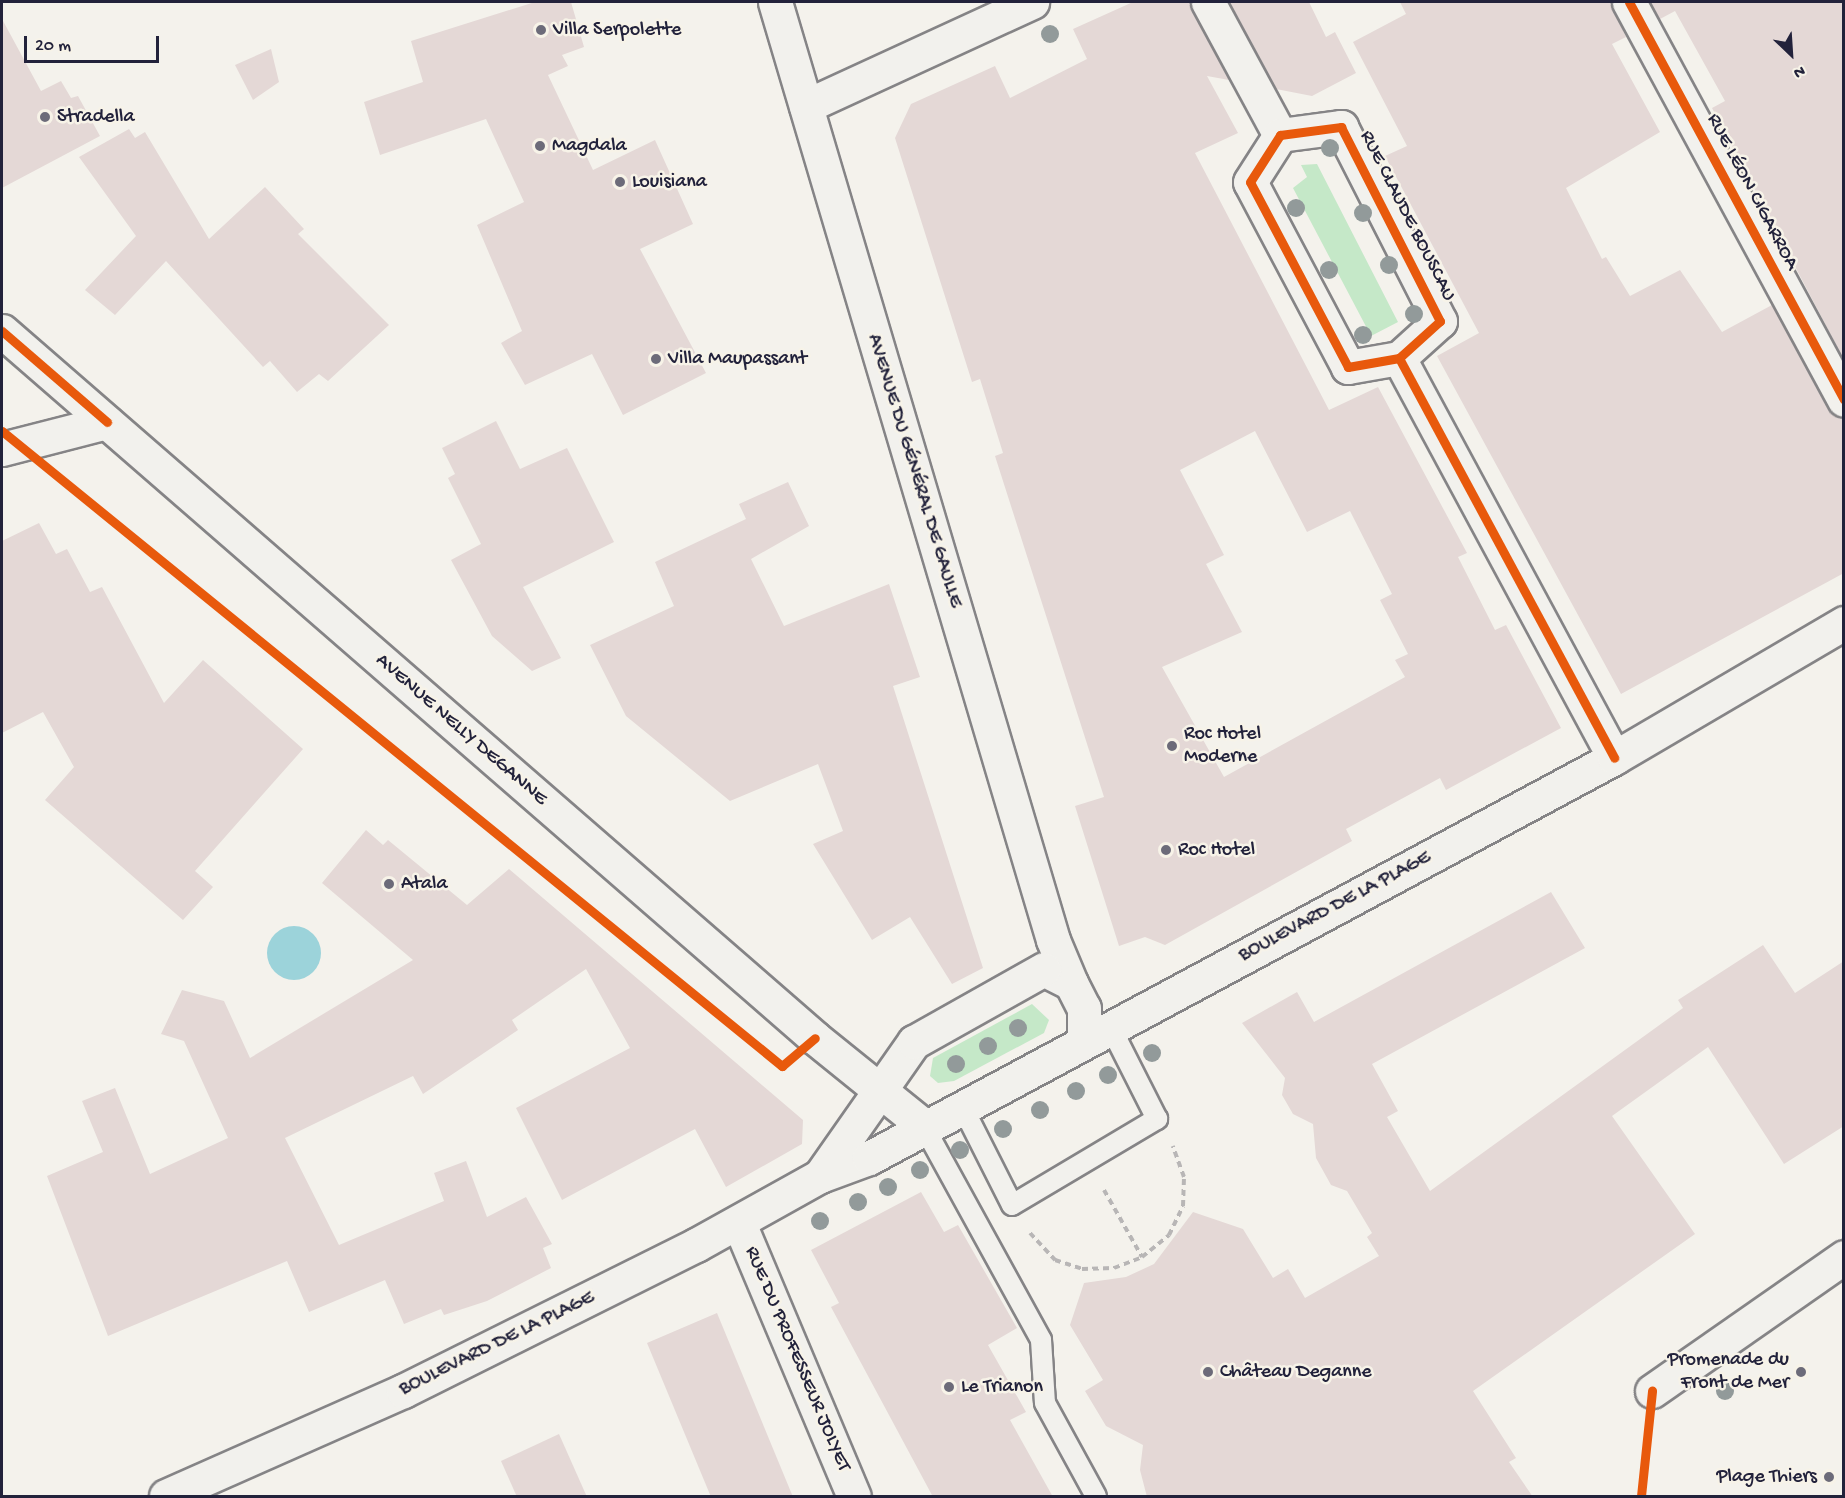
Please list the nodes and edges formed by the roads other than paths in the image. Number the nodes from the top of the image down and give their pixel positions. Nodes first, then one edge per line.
1 (775, 2) edge
2 (1032, 2) edge
3 (1208, 2) edge
4 (1629, 2) edge
5 (806, 106) junction
6 (1280, 135) junction
7 (2, 331) edge
8 (1399, 358) junction
9 (1844, 400) edge
10 (107, 422) junction
11 (2, 449) edge
12 (1844, 623) edge
13 (1614, 758) junction
14 (1056, 964) junction
15 (1097, 1032) junction
16 (878, 1087) junction
17 (960, 1104) junction
18 (923, 1125) junction
19 (820, 1176) junction
20 (739, 1222) junction
21 (1844, 1257) edge
22 (1652, 1391) dead end
23 (166, 1497) edge
24 (854, 1497) edge
25 (1096, 1497) edge

1 - 5 main road, AVENUE DU GÉNÉRAL DE GAULLE
2 - 5 main road
3 - 6 main road
4 - 9 main road, RUE LÉON CIGARROA
5 - 14 main road, AVENUE DU GÉNÉRAL DE GAULLE
6 - 8 main road
6 - 8 main road, RUE CLAUDE BOUSCAU
7 - 10 main road, AVENUE NELLY DEGANNE
8 - 13 main road
10 - 11 main road
10 - 16 main road, AVENUE NELLY DEGANNE
12 - 13 main road, BOULEVARD DE LA PLAGE
13 - 15 main road, BOULEVARD DE LA PLAGE
14 - 15 main road, AVENUE DU GÉNÉRAL DE GAULLE
14 - 16 main road, BOULEVARD DE LA PLAGE
15 - 17 main road, BOULEVARD DE LA PLAGE
15 - 17 lane
16 - 18 main road, AVENUE NELLY DEGANNE
16 - 19 main road, BOULEVARD DE LA PLAGE
17 - 18 main road, BOULEVARD DE LA PLAGE
18 - 19 main road, BOULEVARD DE LA PLAGE
18 - 25 lane
19 - 20 main road, BOULEVARD DE LA PLAGE
20 - 23 main road, BOULEVARD DE LA PLAGE
20 - 24 main road, RUE DU PROFESSEUR JOLYET
21 - 22 main road

